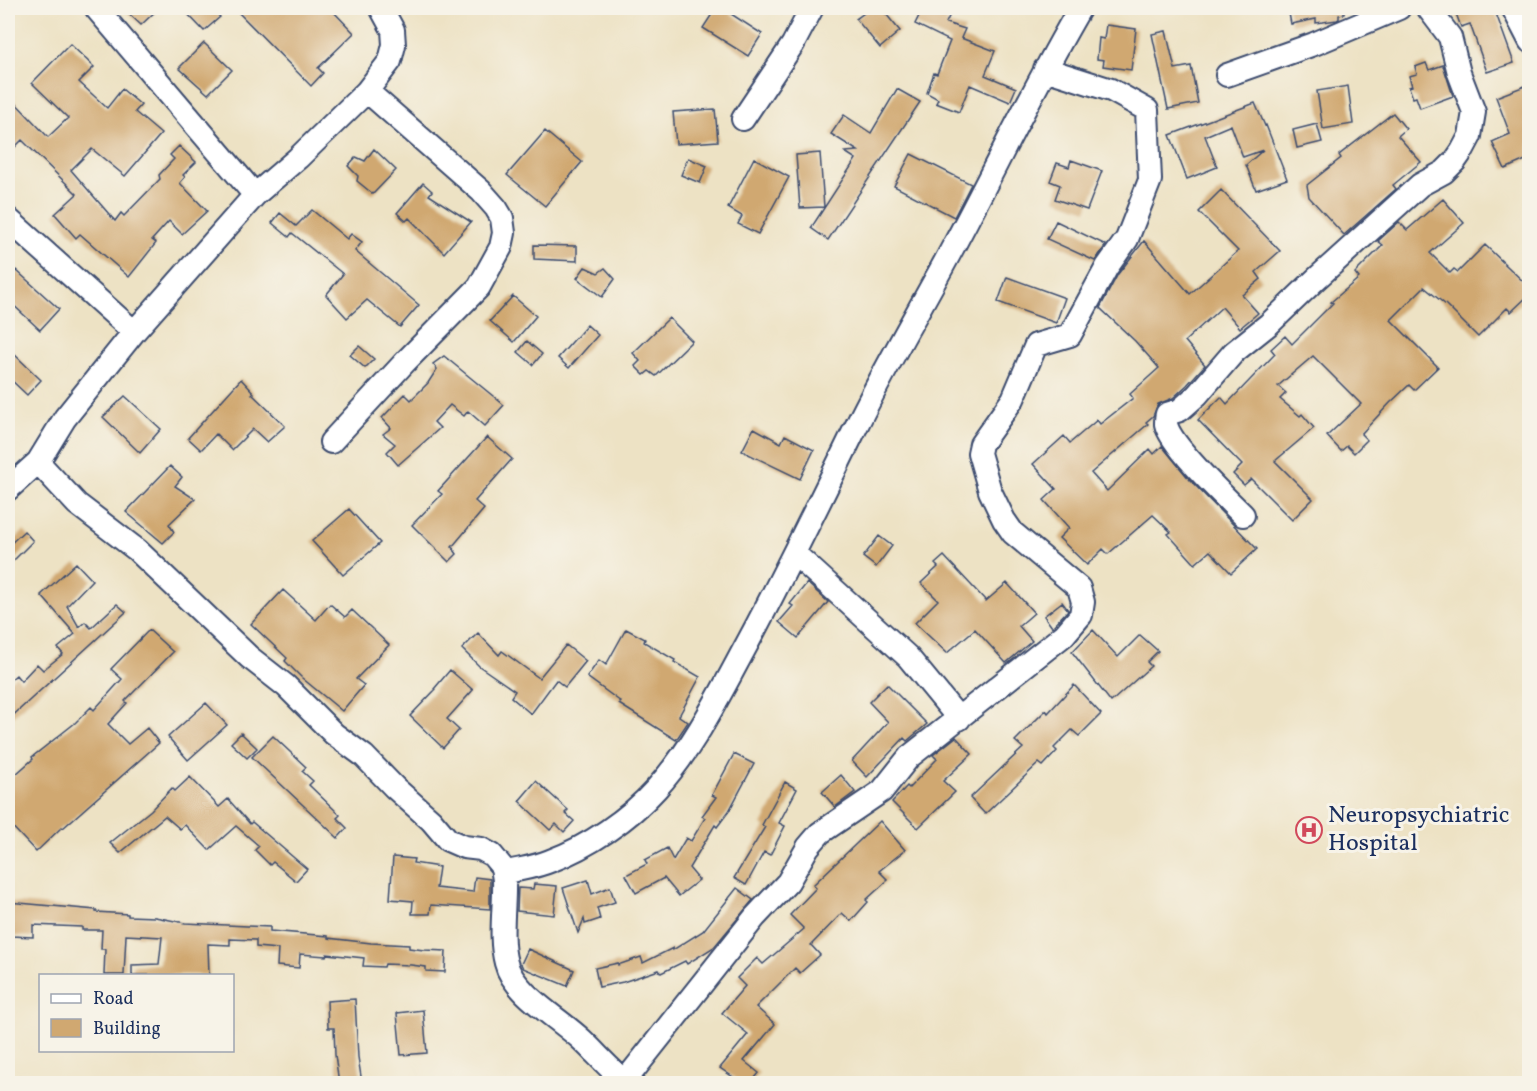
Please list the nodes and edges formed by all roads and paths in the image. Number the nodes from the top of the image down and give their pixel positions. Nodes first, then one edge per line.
1 (96, 8) edge
2 (381, 8) edge
3 (813, 8) edge
4 (1080, 8) edge
5 (1399, 8) edge
6 (1428, 8) edge
7 (1513, 8) edge
8 (1530, 40) edge
9 (1045, 69) junction
10 (1227, 75) dead end
11 (367, 91) junction
12 (744, 118) dead end
13 (255, 195) junction
14 (10, 227) edge
15 (134, 332) junction
16 (331, 442) dead end
17 (38, 462) junction
18 (8, 489) edge
19 (1243, 515) dead end
20 (795, 554) junction
21 (959, 719) junction
22 (504, 873) junction
23 (626, 1082) edge

1 - 13 street
2 - 11 street
3 - 12 street
4 - 9 street
5 - 10 street
6 - 19 street
7 - 8 street
9 - 20 street
9 - 21 street
11 - 13 street
11 - 16 street
13 - 15 street
14 - 15 street
15 - 17 street
17 - 18 street
17 - 22 street
20 - 21 street
20 - 22 street
21 - 23 street
22 - 23 street

